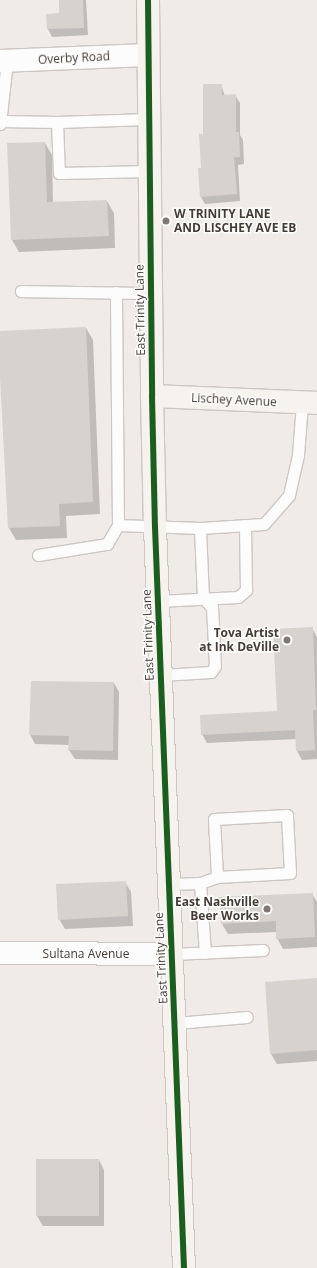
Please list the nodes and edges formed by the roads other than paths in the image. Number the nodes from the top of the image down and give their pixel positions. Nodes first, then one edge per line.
1 (148, 0) edge
2 (148, 55) junction
3 (4, 61) edge
4 (149, 119) junction
5 (57, 122) junction
6 (0, 123) edge
7 (150, 171) junction
8 (21, 291) dead end
9 (116, 292) junction
10 (151, 293) junction
11 (152, 396) junction
12 (310, 403) edge
13 (245, 525) junction
14 (118, 526) junction
15 (155, 528) junction
16 (200, 528) junction
17 (38, 555) dead end
18 (203, 598) junction
19 (158, 601) junction
20 (161, 675) junction
21 (217, 877) junction
22 (200, 883) junction
23 (169, 884) junction
24 (262, 950) dead end
25 (0, 953) edge
26 (204, 953) junction
27 (172, 954) junction
28 (247, 1017) dead end
29 (176, 1023) junction
30 (184, 1268) edge

1 - 2 main road, East Trinity Lane
2 - 3 street, Overby Road
2 - 4 main road, East Trinity Lane
3 - 6 lane
4 - 5 lane
4 - 7 main road, East Trinity Lane
5 - 6 lane
5 - 7 lane
7 - 10 main road, East Trinity Lane
8 - 9 lane
9 - 10 lane
9 - 14 lane
10 - 11 main road, East Trinity Lane
11 - 12 main road, Lischey Avenue
11 - 15 main road, East Trinity Lane
12 - 13 lane
13 - 16 lane
13 - 18 lane
14 - 15 lane
14 - 17 lane
15 - 16 lane
15 - 19 main road, East Trinity Lane
16 - 18 lane
18 - 19 lane
18 - 20 lane
19 - 20 main road, East Trinity Lane
20 - 23 main road, East Trinity Lane
21 - 21 lane
21 - 22 lane
22 - 23 lane
22 - 26 lane
23 - 27 main road, East Trinity Lane
24 - 26 lane
25 - 27 street, Sultana Avenue
26 - 27 lane
27 - 29 main road, East Trinity Lane
28 - 29 lane
29 - 30 main road, East Trinity Lane

